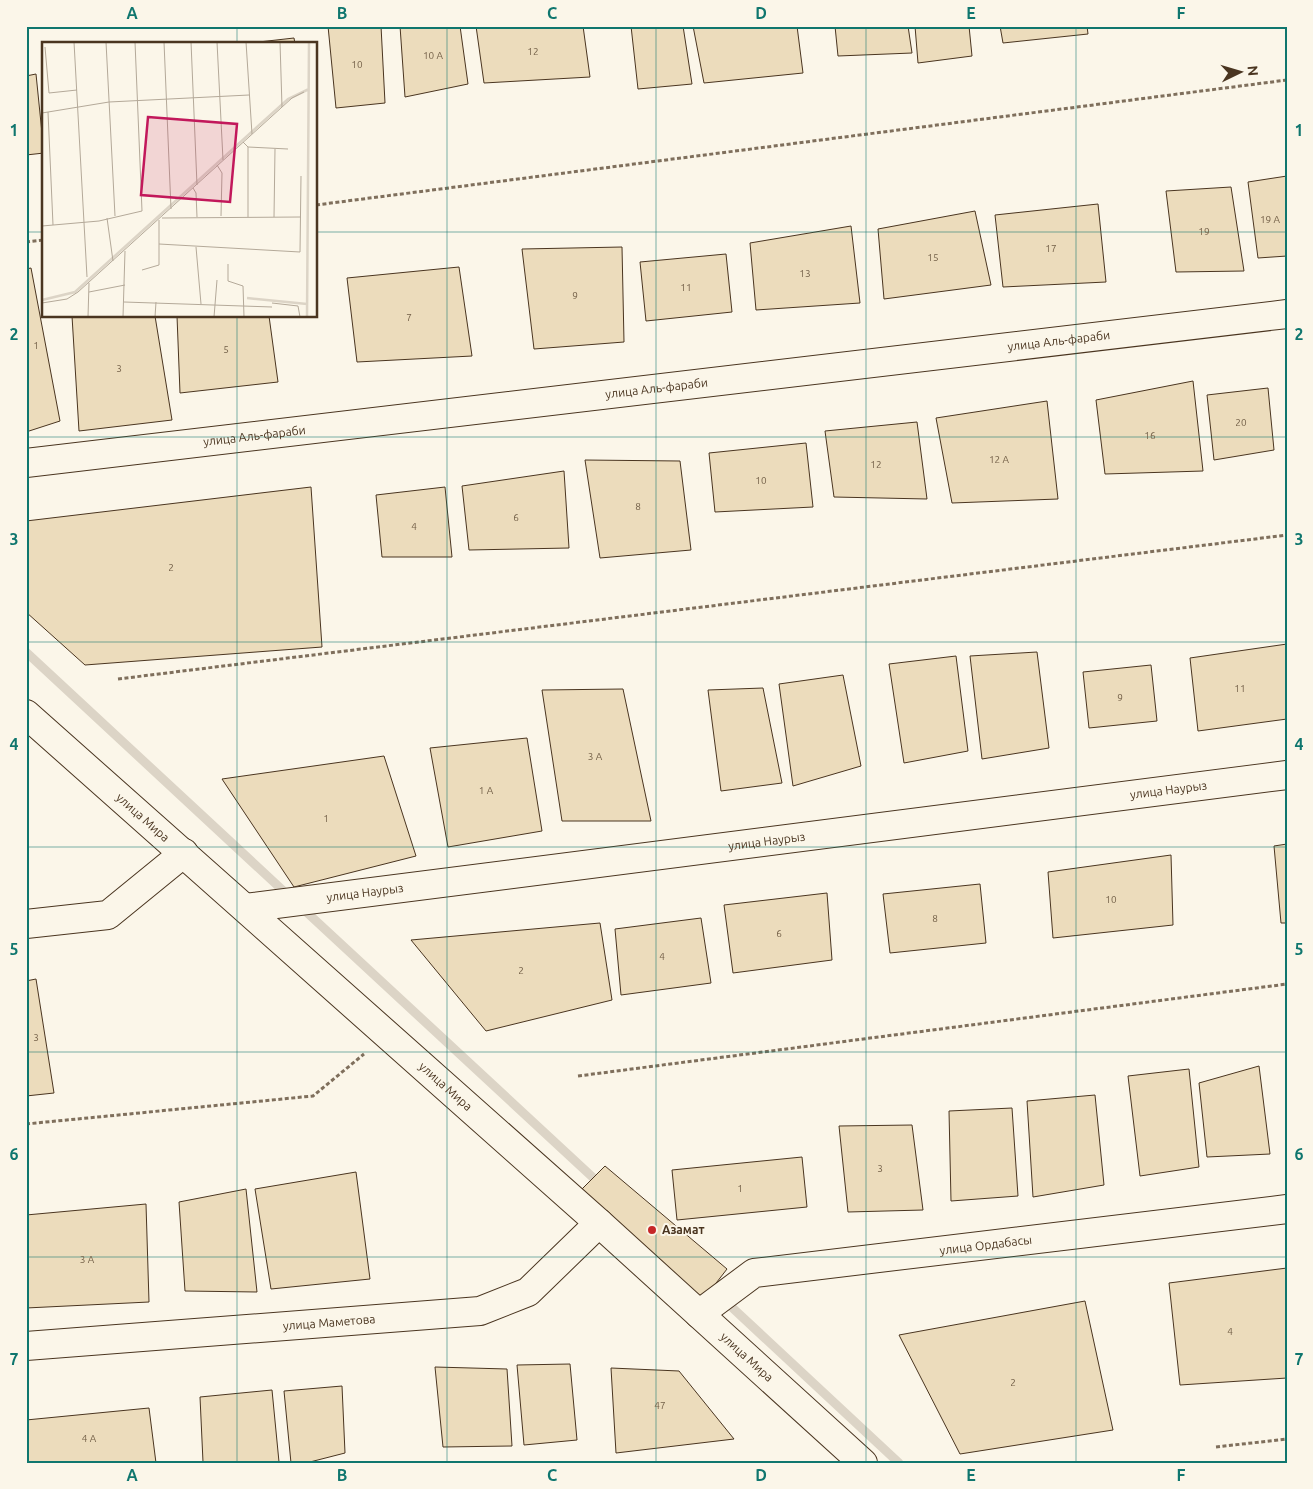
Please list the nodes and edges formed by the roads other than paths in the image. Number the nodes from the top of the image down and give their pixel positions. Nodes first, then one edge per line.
1 (1287, 314) edge
2 (26, 463) edge
3 (26, 714) edge
4 (1287, 775) edge
5 (184, 852) junction
6 (246, 908) junction
7 (26, 924) edge
8 (1287, 1209) edge
9 (599, 1223) junction
10 (699, 1314) junction
11 (26, 1346) edge
12 (863, 1463) edge

1 - 2 street, улица Аль-фараби
3 - 5 street, улица Мира
4 - 6 street, улица Наурыз
5 - 6 street, улица Мира
5 - 7 street
6 - 9 street, улица Мира
8 - 10 street, улица Ордабасы
9 - 10 street, улица Мира
9 - 11 street, улица Маметова
10 - 12 street, улица Мира

